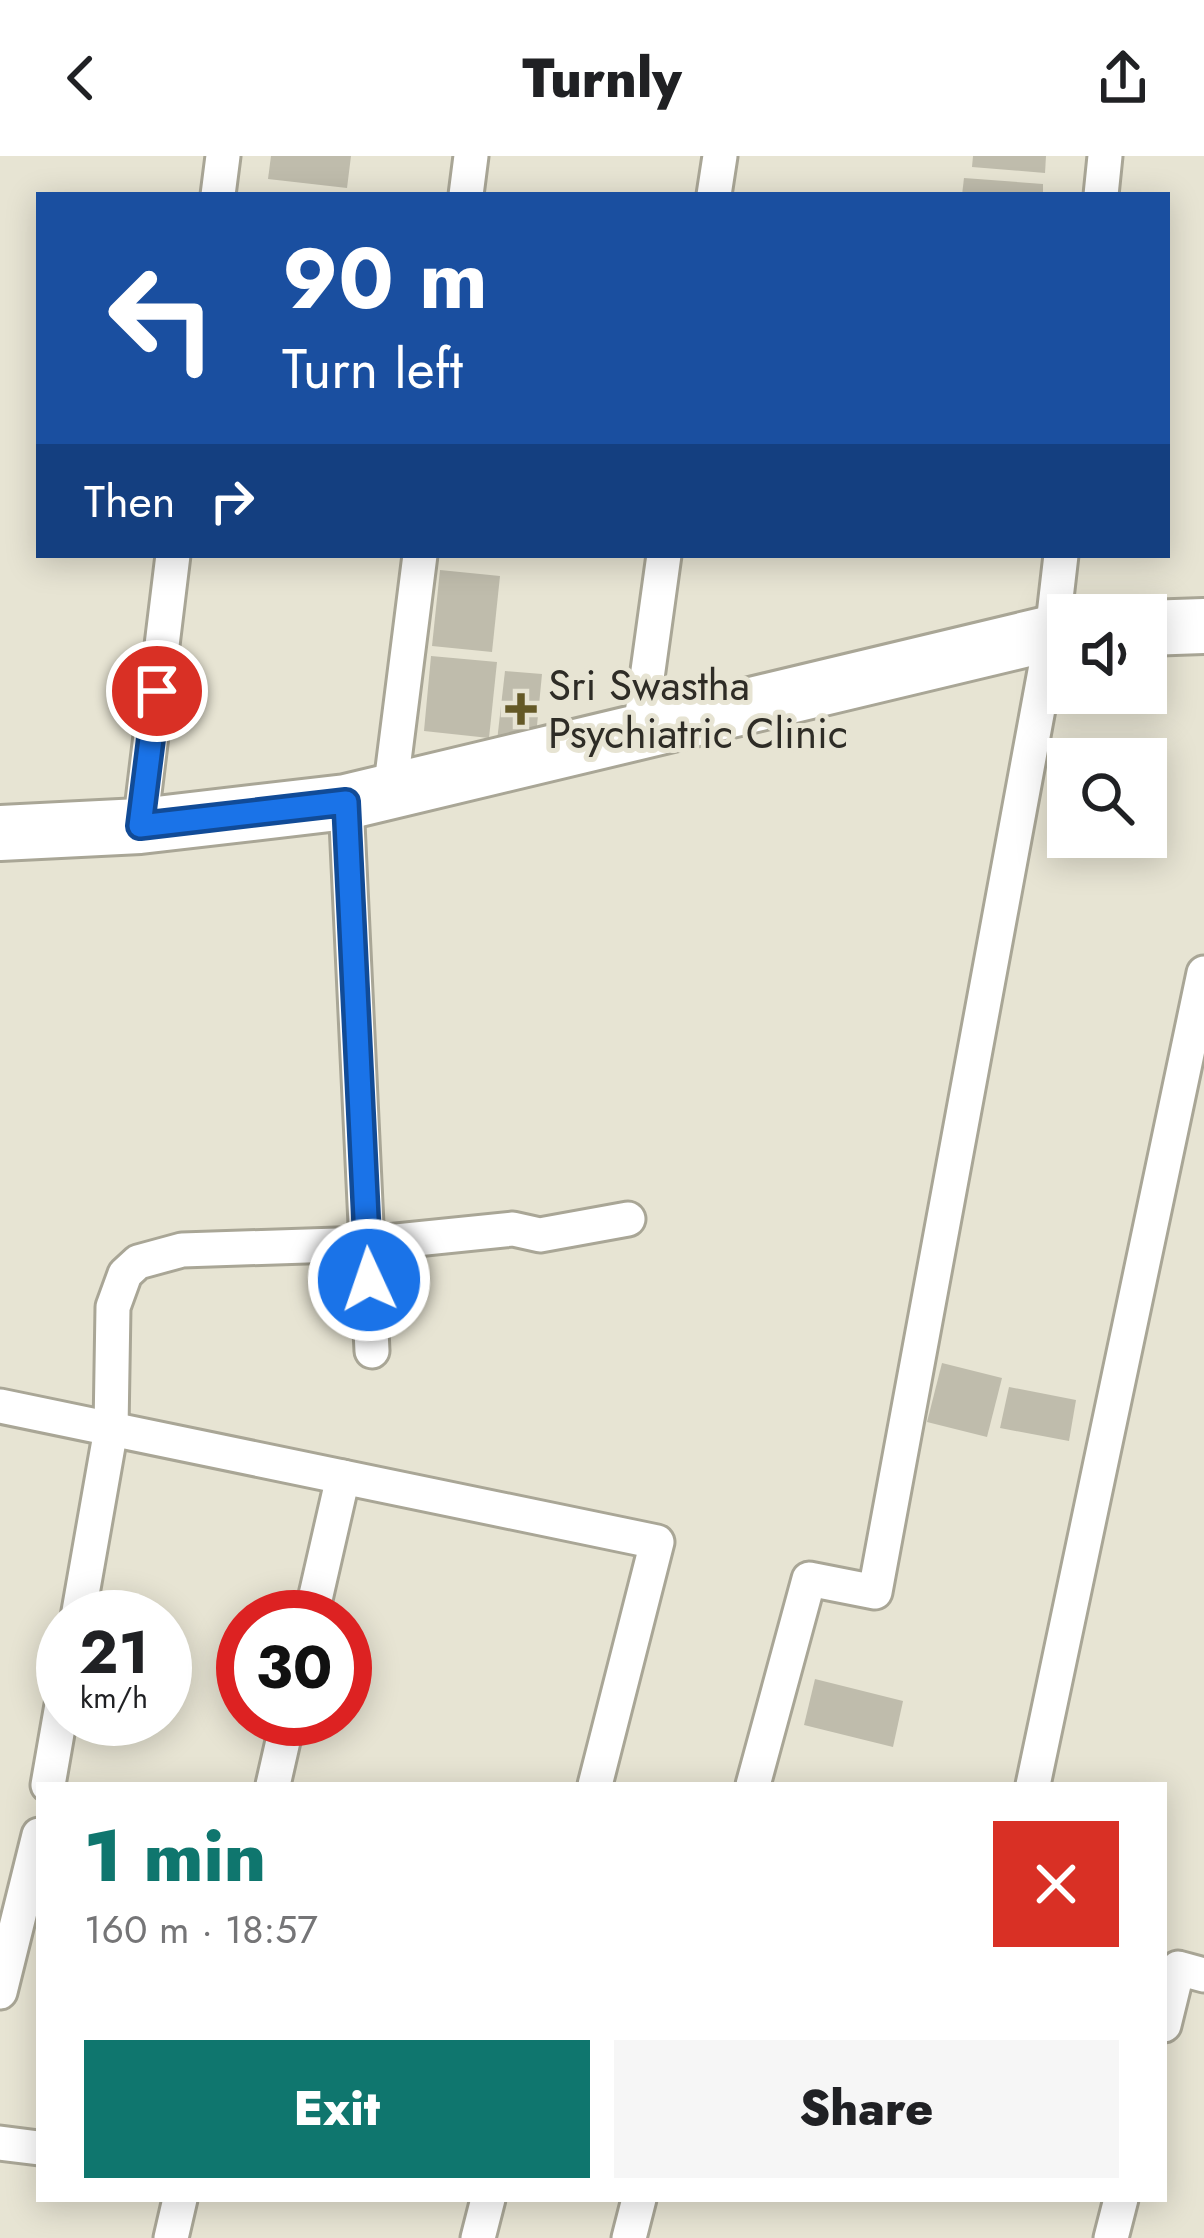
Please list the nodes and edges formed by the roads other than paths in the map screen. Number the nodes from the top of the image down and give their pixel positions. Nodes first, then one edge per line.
1 (223, 156) edge
2 (471, 156) edge
3 (720, 156) edge
4 (1105, 156) edge
5 (218, 192) edge
6 (466, 192) edge
7 (714, 192) edge
8 (1101, 192) edge
9 (173, 558) edge
10 (419, 558) edge
11 (664, 558) edge
12 (1060, 558) edge
13 (1060, 594) edge
14 (1204, 626) edge
15 (1167, 627) edge
16 (1047, 636) edge
17 (1047, 700) edge
18 (649, 729) junction
19 (368, 797) junction
20 (140, 826) junction
21 (0, 833) edge
22 (1204, 973) edge
23 (628, 1219) dead end
24 (367, 1244) junction
25 (372, 1351) dead end
26 (0, 1406) edge
27 (111, 1429) junction
28 (343, 1478) junction
29 (82, 1590) edge
30 (317, 1590) edge
31 (55, 1746) edge
32 (282, 1746) edge
33 (49, 1782) edge
34 (274, 1782) edge
35 (596, 1782) edge
36 (754, 1782) edge
37 (1034, 1782) edge
38 (36, 1847) edge
39 (1182, 1969) edge
40 (0, 1992) edge
41 (1167, 2016) edge
42 (0, 2143) edge
43 (36, 2148) edge
44 (179, 2202) edge
45 (487, 2202) edge
46 (639, 2202) edge
47 (1119, 2202) edge
48 (171, 2238) edge
49 (478, 2238) edge
50 (629, 2238) edge
51 (1111, 2238) edge

1 - 5 street
2 - 6 street
3 - 7 street
4 - 8 street
9 - 20 street
10 - 19 street
11 - 18 street
12 - 13 street
14 - 15 main road
16 - 18 main road
17 - 36 street
18 - 19 main road
19 - 20 main road
19 - 24 street
20 - 21 main road
22 - 37 street
23 - 24 street
24 - 25 street
24 - 27 street
26 - 27 street
27 - 28 street
27 - 29 street
28 - 30 street
28 - 35 street
31 - 33 street
32 - 34 street
38 - 40 street
39 - 41 street
42 - 43 street
44 - 48 street
45 - 49 street
46 - 50 street
47 - 51 street

